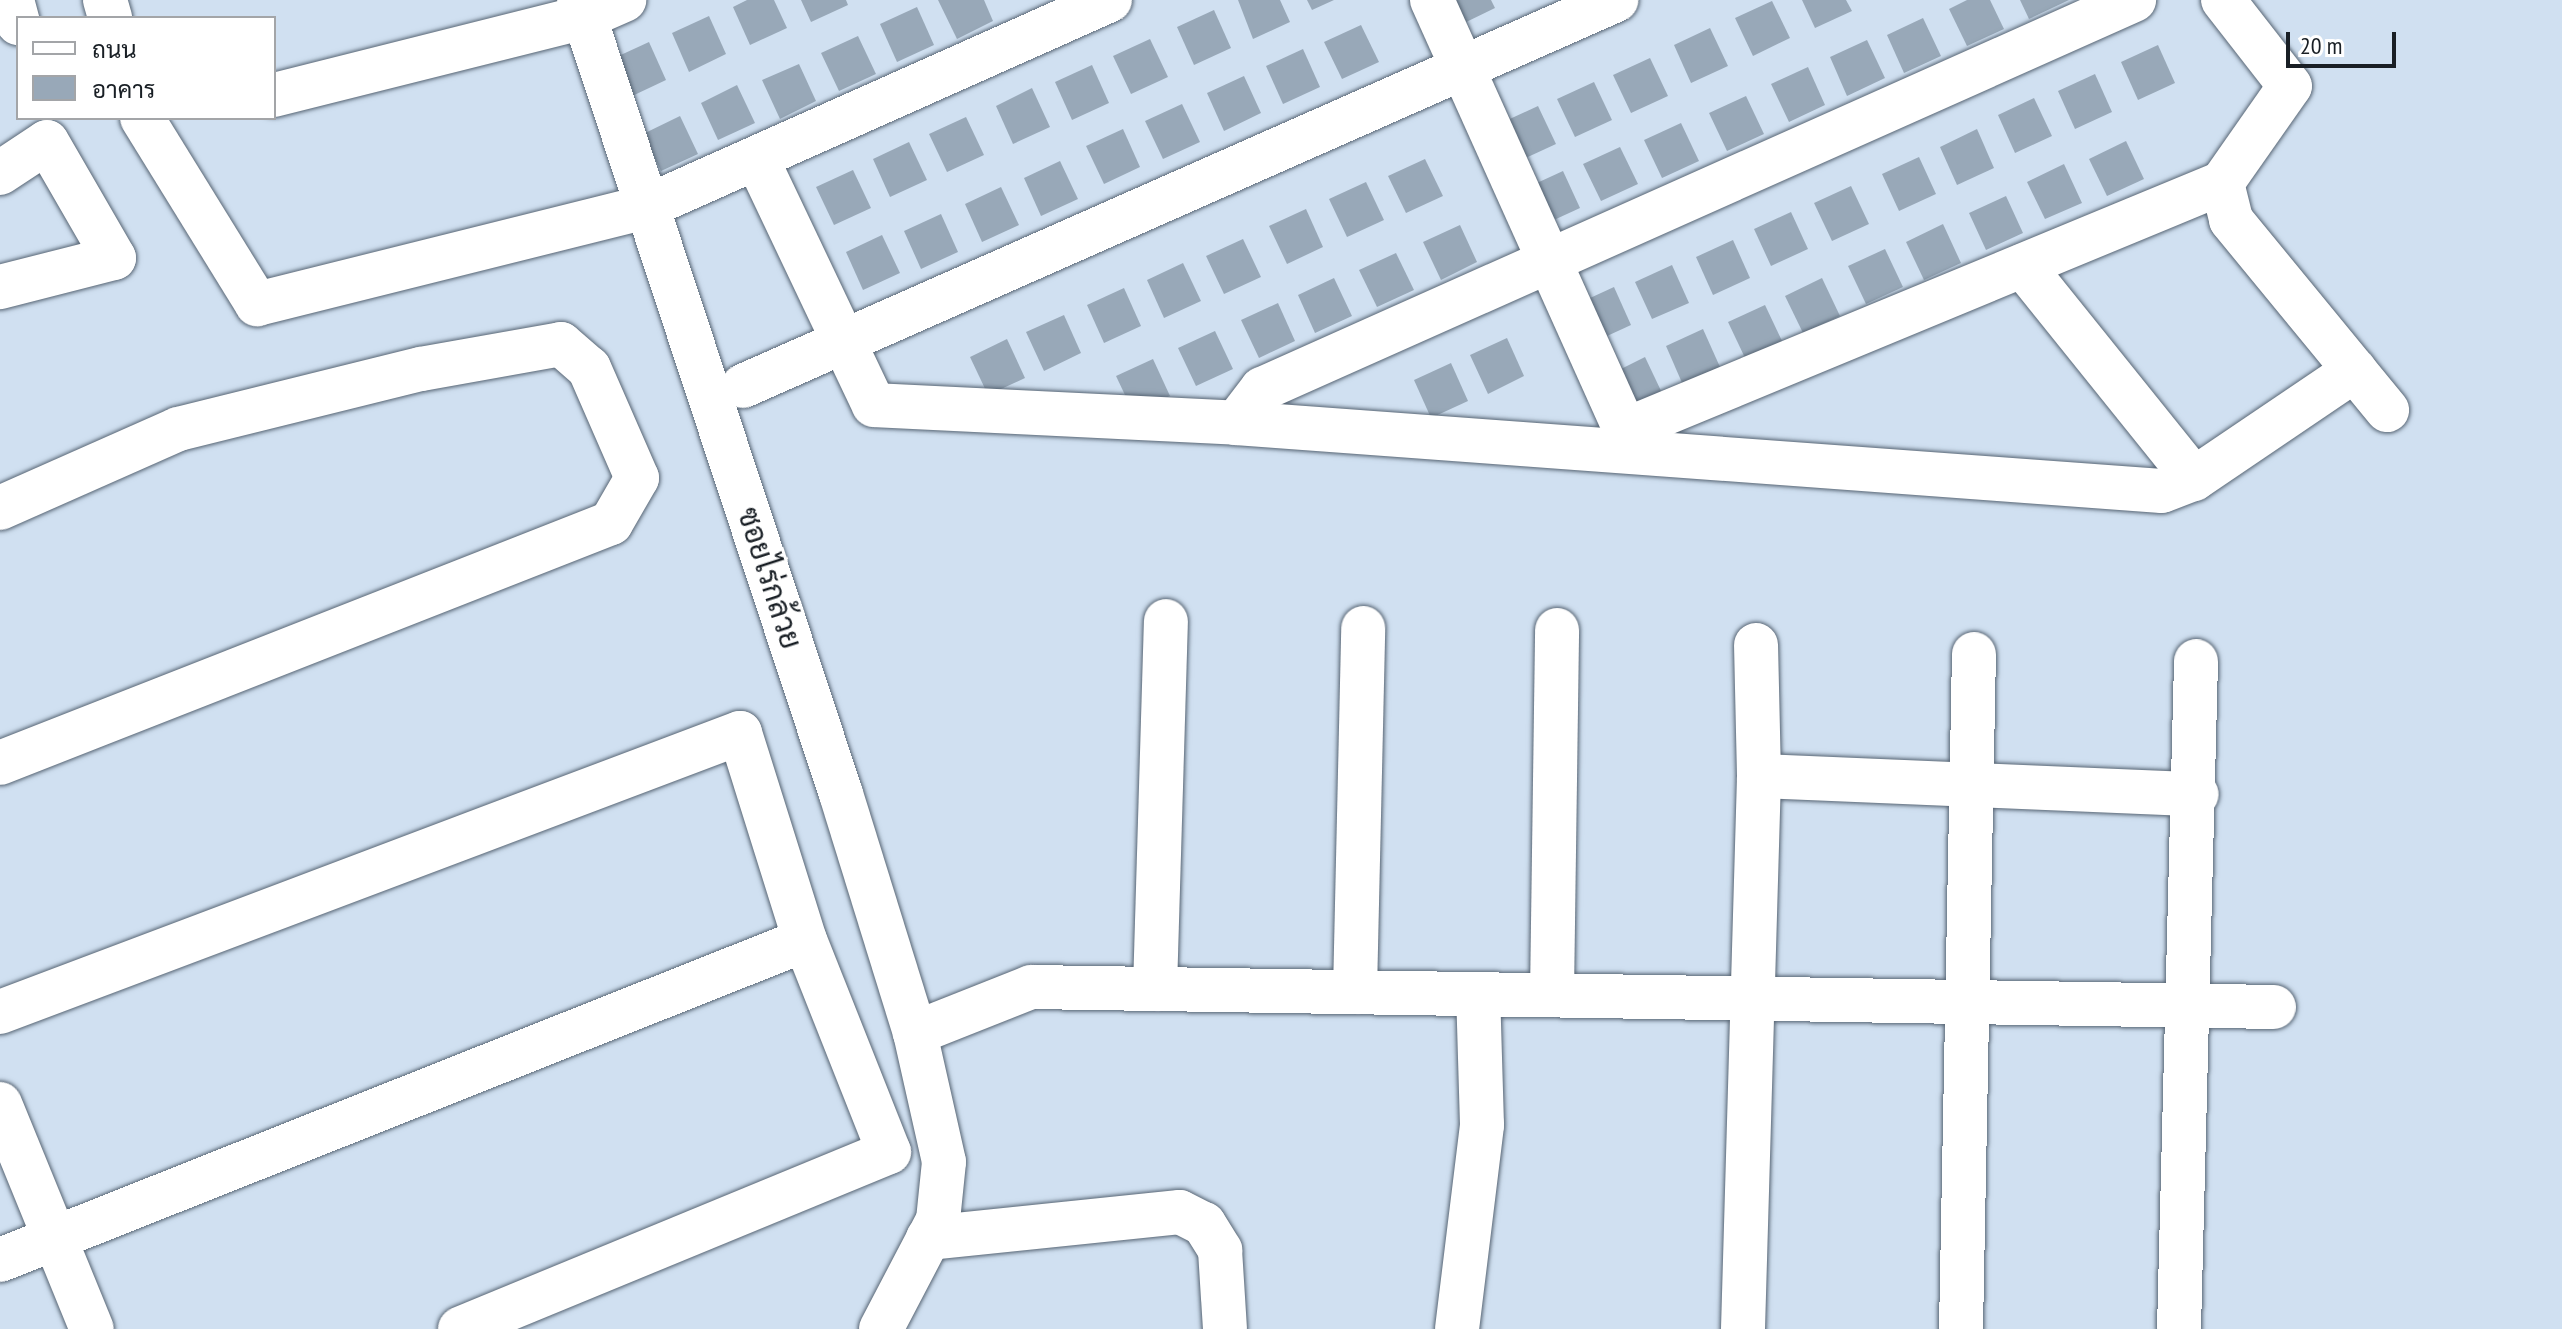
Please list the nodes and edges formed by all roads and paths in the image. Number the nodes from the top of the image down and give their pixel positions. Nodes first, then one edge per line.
1 (624, 0) edge
2 (1110, 0) edge
3 (1432, 0) edge
4 (1616, 0) edge
5 (2134, 0) edge
6 (2223, 0) edge
7 (582, 9) edge
8 (1463, 70) junction
9 (276, 94) edge
10 (157, 121) edge
11 (44, 130) edge
12 (757, 159) junction
13 (0, 173) edge
14 (2222, 183) junction
15 (646, 207) junction
16 (1549, 260) junction
17 (2023, 266) junction
18 (0, 287) edge
19 (841, 344) junction
20 (2355, 370) junction
21 (743, 386) dead end
22 (2387, 410) dead end
23 (1236, 423) junction
24 (1624, 440) junction
25 (2194, 479) junction
26 (0, 508) edge
27 (1166, 621) dead end
28 (1363, 628) dead end
29 (1557, 630) dead end
30 (1756, 645) dead end
31 (1974, 654) dead end
32 (2196, 661) dead end
33 (0, 763) edge
34 (1759, 776) junction
35 (1973, 782) junction
36 (2197, 794) junction
37 (805, 940) junction
38 (1155, 989) junction
39 (1355, 992) junction
40 (1478, 994) junction
41 (1552, 995) junction
42 (1752, 999) junction
43 (1971, 1002) junction
44 (2188, 1005) junction
45 (2274, 1007) dead end
46 (0, 1012) edge
47 (915, 1033) junction
48 (0, 1104) edge
49 (54, 1237) junction
50 (928, 1238) junction
51 (0, 1260) edge
52 (92, 1329) edge
53 (460, 1329) edge
54 (881, 1329) edge
55 (1225, 1329) edge
56 (1457, 1329) edge
57 (1743, 1329) edge
58 (1961, 1329) edge
59 (2179, 1329) edge

1 - 7 street
2 - 12 street
3 - 8 street
4 - 8 street
5 - 16 street
6 - 14 street
7 - 9 street
7 - 15 street, ซอยไร่กล้วย
8 - 16 street
8 - 19 street
10 - 15 street
11 - 13 street
11 - 18 street
12 - 15 street
12 - 19 street
14 - 17 street
14 - 20 street
15 - 47 street, ซอยไร่กล้วย
16 - 23 street
16 - 24 street
17 - 24 street
17 - 25 street
19 - 21 street
19 - 23 street
20 - 22 street
20 - 25 street
23 - 24 street
24 - 25 street
26 - 33 street
27 - 38 street
28 - 39 street
29 - 41 street
30 - 34 street
31 - 35 street
32 - 36 street
34 - 35 street
34 - 42 street
35 - 36 street
35 - 43 street
36 - 44 street
37 - 46 street
37 - 49 street
37 - 53 street
38 - 39 street
38 - 47 street
39 - 40 street
40 - 41 street
40 - 56 street
41 - 42 street
42 - 43 street
42 - 57 street
43 - 44 street
43 - 58 street
44 - 45 street
44 - 59 street
47 - 50 street, ซอยไร่กล้วย
48 - 49 street
49 - 51 street
49 - 52 street
50 - 54 street, ซอยไร่กล้วย
50 - 55 street

